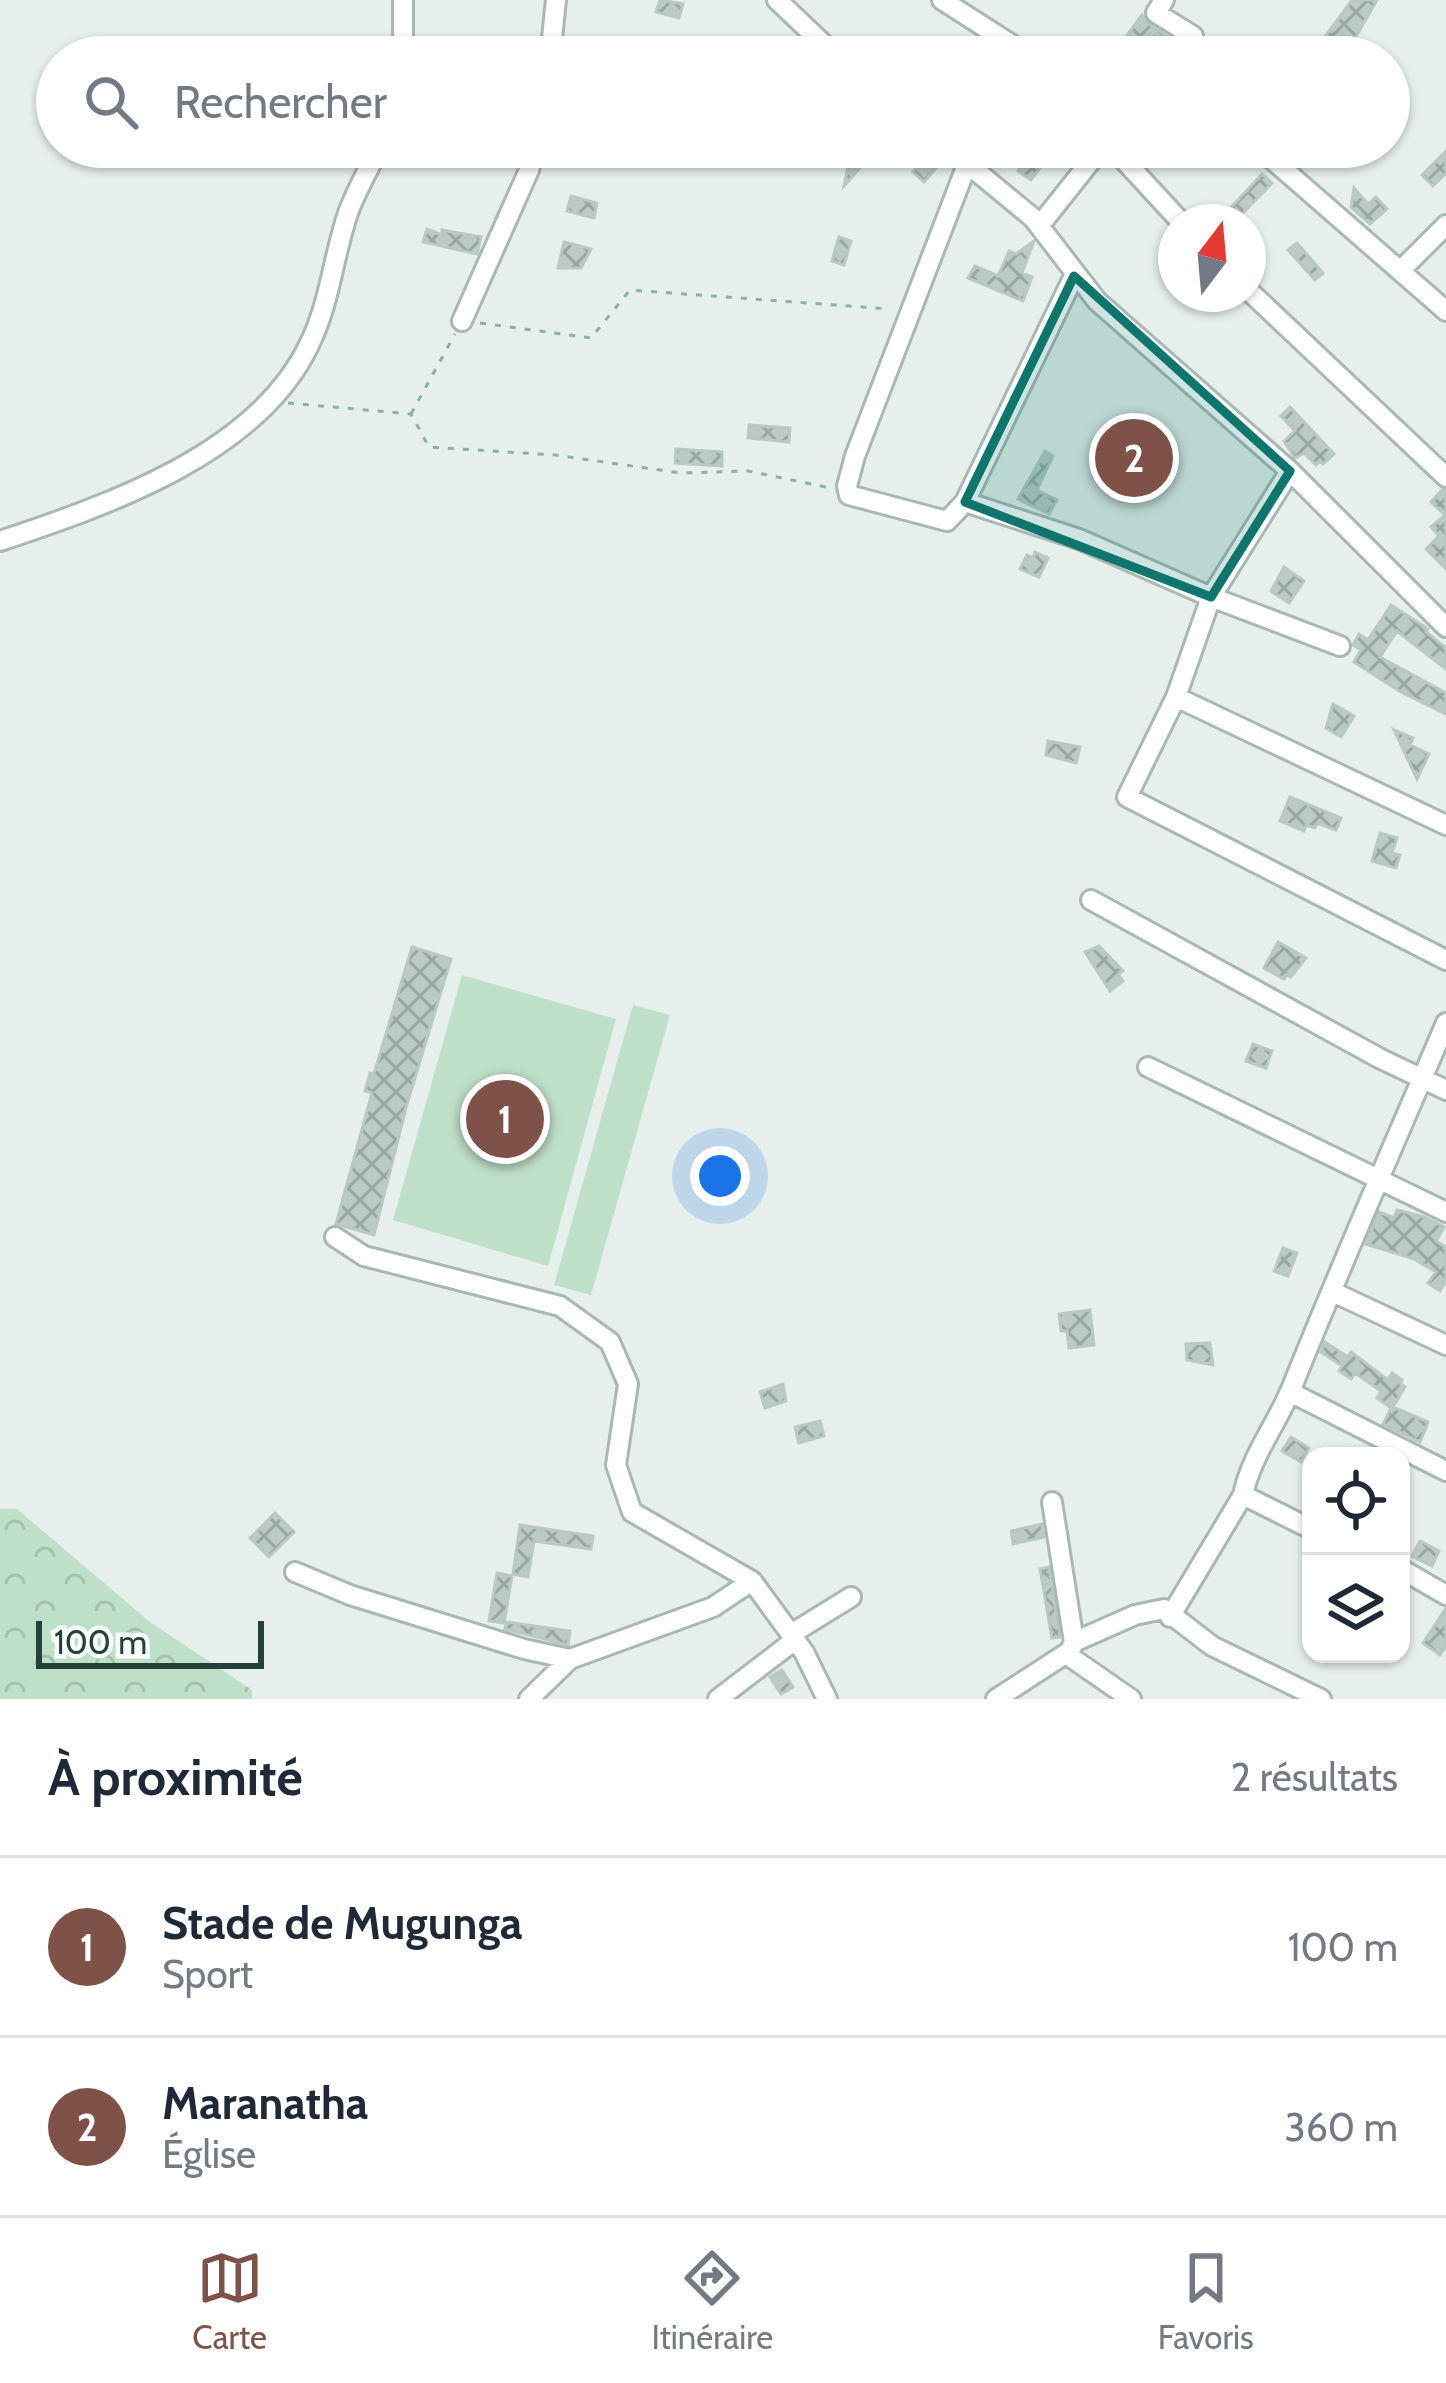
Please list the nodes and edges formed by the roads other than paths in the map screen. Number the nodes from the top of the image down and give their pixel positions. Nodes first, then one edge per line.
1 (403, 0) edge
2 (556, 0) edge
3 (777, 0) edge
4 (943, 0) edge
5 (1136, 0) edge
6 (1160, 7) edge
7 (403, 36) edge
8 (552, 36) edge
9 (815, 36) edge
10 (999, 36) edge
11 (1193, 36) edge
12 (370, 168) edge
13 (530, 168) edge
14 (966, 168) edge
15 (974, 168) edge
16 (1085, 168) edge
17 (1131, 168) edge
18 (1282, 168) edge
19 (1164, 204) edge
20 (1040, 225) junction
21 (1446, 226) edge
22 (1400, 271) junction
23 (1074, 276) junction
24 (1266, 307) edge
25 (1446, 311) edge
26 (462, 321) road end
27 (1290, 471) junction
28 (1446, 477) edge
29 (965, 502) junction
30 (0, 542) edge
31 (1211, 597) junction
32 (1446, 627) edge
33 (1340, 646) dead end
34 (1176, 697) junction
35 (1446, 825) edge
36 (1091, 900) dead end
37 (1446, 960) edge
38 (1446, 1023) edge
39 (1148, 1067) dead end
40 (1423, 1078) junction
41 (1446, 1090) edge
42 (1377, 1178) junction
43 (1446, 1212) edge
44 (335, 1237) dead end
45 (1333, 1292) junction
46 (1446, 1345) edge
47 (1290, 1392) junction
48 (1446, 1472) edge
49 (1243, 1495) junction
50 (1052, 1502) dead end
51 (1302, 1524) edge
52 (295, 1572) dead end
53 (1410, 1574) edge
54 (752, 1581) junction
55 (1446, 1595) edge
56 (851, 1597) dead end
57 (1170, 1617) junction
58 (793, 1637) junction
59 (1070, 1648) junction
60 (570, 1659) junction
61 (529, 1699) edge
62 (718, 1699) edge
63 (827, 1699) edge
64 (996, 1699) edge
65 (1131, 1699) edge
66 (1321, 1699) edge

1 - 7 street
2 - 8 street
3 - 9 street
4 - 10 street
5 - 6 street
6 - 11 street
12 - 30 street
13 - 26 street
14 - 29 street
15 - 20 street
16 - 20 street
17 - 19 street
18 - 22 street
20 - 23 street
21 - 22 street
22 - 25 street
23 - 27 street
23 - 29 street
24 - 28 street
27 - 31 street
27 - 32 street
29 - 31 street
31 - 33 street
31 - 34 street
34 - 35 street
34 - 37 street
36 - 40 street
38 - 40 street
39 - 42 street
40 - 41 street
40 - 42 street
42 - 43 street
42 - 45 street
44 - 54 street
45 - 46 street
45 - 47 street
47 - 48 street
47 - 49 street
49 - 51 street
49 - 57 street
50 - 59 street
52 - 60 street
53 - 55 street
54 - 58 street
54 - 60 street
56 - 58 street
57 - 59 street
57 - 66 street
58 - 62 street
58 - 63 street
59 - 64 street
59 - 65 street
60 - 61 street

